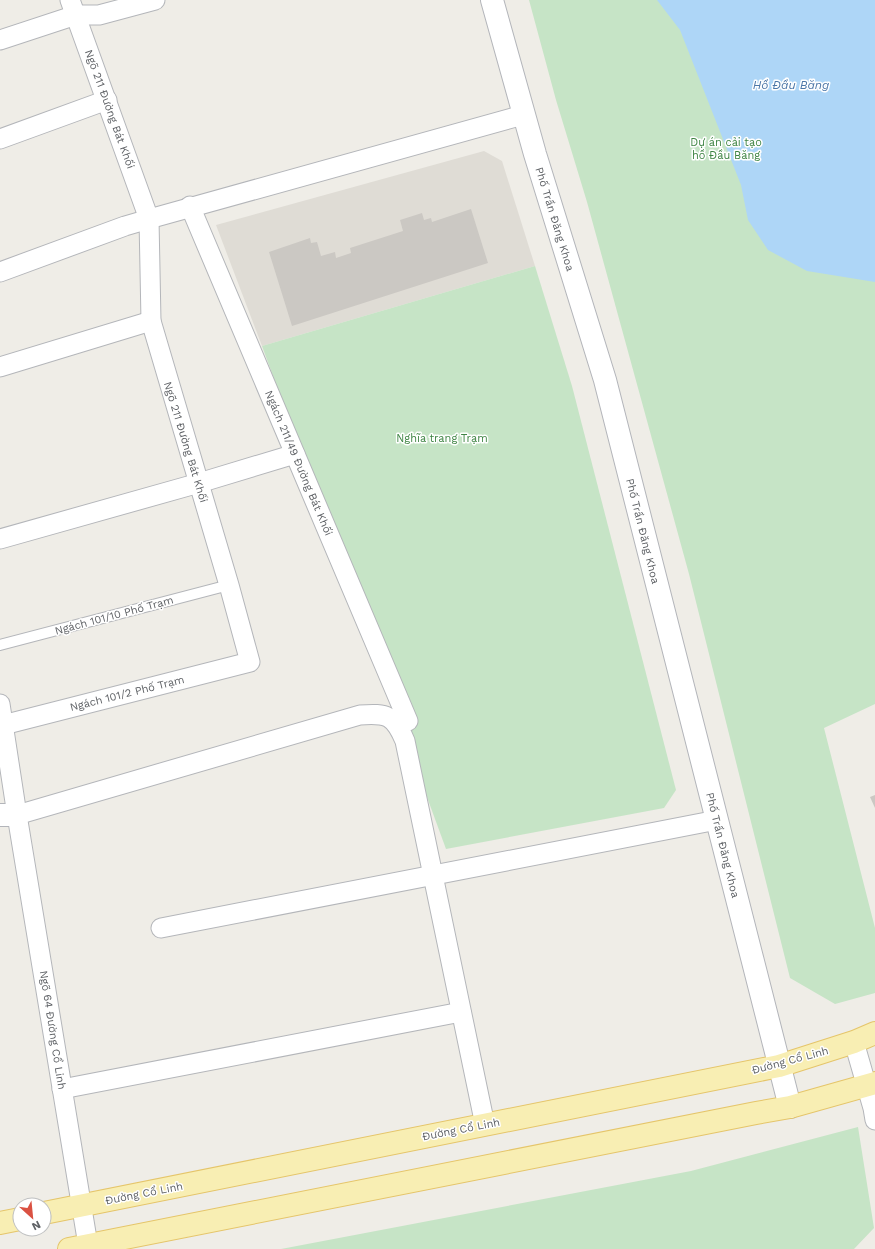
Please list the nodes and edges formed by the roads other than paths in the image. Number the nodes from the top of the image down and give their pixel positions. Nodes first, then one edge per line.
1 (155, 0) edge
2 (492, 0) edge
3 (73, 8) edge
4 (0, 40) edge
5 (106, 100) junction
6 (524, 115) junction
7 (0, 139) edge
8 (190, 206) junction
9 (149, 218) junction
10 (0, 272) edge
11 (151, 321) junction
12 (0, 367) edge
13 (295, 454) junction
14 (199, 483) junction
15 (0, 539) edge
16 (228, 585) junction
17 (0, 645) edge
18 (250, 662) joint
19 (0, 704) edge
20 (408, 721) dead end
21 (3, 725) junction
22 (8, 815) edge
23 (717, 820) junction
24 (433, 875) junction
25 (161, 928) dead end
26 (461, 1012) junction
27 (875, 1033) edge
28 (854, 1042) junction
29 (779, 1066) junction
30 (871, 1085) edge
31 (62, 1089) junction
32 (790, 1107) junction
33 (875, 1120) edge
34 (485, 1125) junction
35 (81, 1206) junction
36 (52, 1212) edge
37 (12, 1221) edge
38 (0, 1223) edge
39 (78, 1247) edge

1 - 3 street
2 - 6 street, Phố Trần Đăng Khoa
3 - 4 street
3 - 5 street, Ngõ 211 Đường Bát Khối
5 - 7 street
5 - 9 street, Ngõ 211 Đường Bát Khối
6 - 8 street
6 - 23 street, Phố Trần Đăng Khoa
8 - 9 street
8 - 13 street, Ngách 211/49 Đường Bát Khối
9 - 10 street
9 - 11 street, Ngõ 211 Đường Bát Khối
11 - 12 street
11 - 14 street, Ngõ 211 Đường Bát Khối
13 - 14 street
13 - 20 street, Ngách 211/49 Đường Bát Khối
14 - 15 street
14 - 16 street, Ngõ 211 Đường Bát Khối
16 - 17 lane, Ngách 101/10 Phố Trạm
16 - 18 street, Ngõ 211 Đường Bát Khối
18 - 21 street, Ngách 101/2 Phố Trạm
19 - 21 street, Ngõ 64 Đường Cổ Linh
21 - 22 street, Ngõ 64 Đường Cổ Linh
22 - 24 street
22 - 31 street, Ngõ 64 Đường Cổ Linh
23 - 24 street
23 - 29 street, Phố Trần Đăng Khoa
24 - 25 street
24 - 26 street
26 - 31 street
26 - 34 street
27 - 28 main road, Đường Cổ Linh
28 - 29 main road, Đường Cổ Linh
28 - 30 street
29 - 32 street, Phố Trần Đăng Khoa
29 - 34 main road, Đường Cổ Linh
30 - 32 main road
30 - 33 street
31 - 35 street, Ngõ 64 Đường Cổ Linh
32 - 39 main road
34 - 35 main road, Đường Cổ Linh
35 - 36 main road, Đường Cổ Linh
35 - 39 street, Ngõ 64 Đường Cổ Linh
37 - 38 main road

